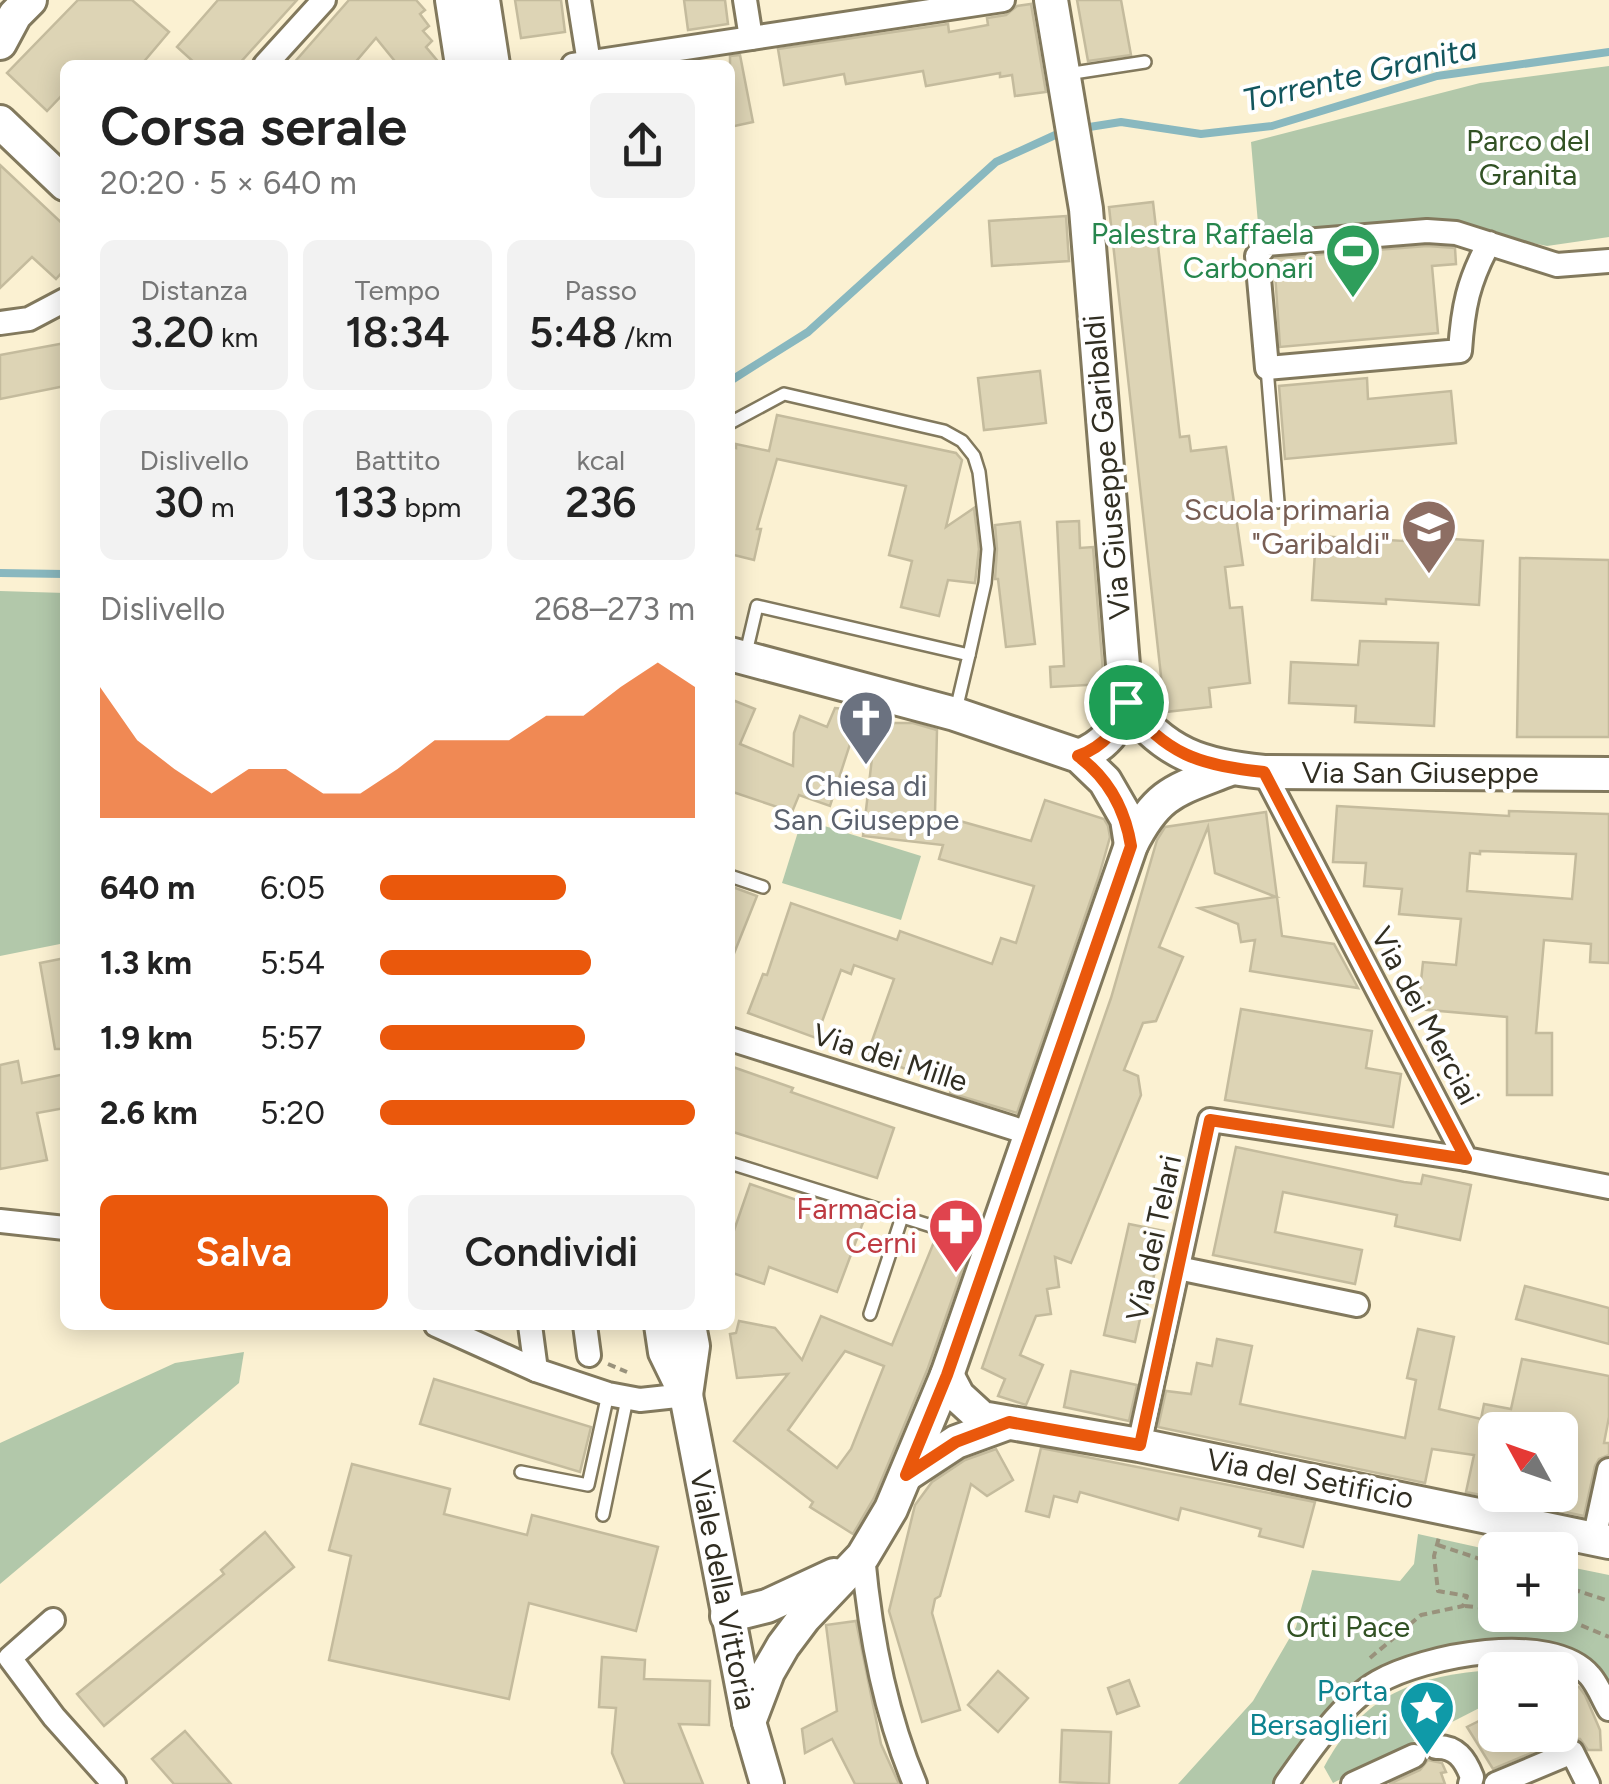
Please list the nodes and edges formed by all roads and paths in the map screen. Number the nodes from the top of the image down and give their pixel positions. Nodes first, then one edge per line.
1 (324, 0) edge
2 (452, 0) edge
3 (483, 0) edge
4 (579, 0) edge
5 (746, 0) edge
6 (1003, 0) edge
7 (1051, 0) edge
8 (891, 8) edge
9 (752, 38) junction
10 (270, 60) edge
11 (461, 60) edge
12 (493, 60) edge
13 (581, 60) edge
14 (607, 60) edge
15 (1145, 62) dead end
16 (1064, 85) junction
17 (0, 122) edge
18 (60, 179) edge
19 (1489, 243) junction
20 (1609, 262) edge
21 (60, 303) edge
22 (0, 323) edge
23 (1266, 368) junction
24 (735, 419) edge
25 (1278, 502) dead end
26 (969, 655) junction
27 (737, 657) edge
28 (1126, 702) junction
29 (955, 714) junction
30 (1078, 756) junction
31 (1230, 769) junction
32 (1264, 772) junction
33 (1609, 774) edge
34 (1131, 846) junction
35 (735, 878) edge
36 (764, 887) dead end
37 (735, 1041) edge
38 (1032, 1134) junction
39 (1466, 1159) junction
40 (735, 1165) edge
41 (1609, 1187) edge
42 (902, 1216) junction
43 (0, 1220) edge
44 (60, 1227) edge
45 (993, 1245) junction
46 (1178, 1268) junction
47 (1358, 1305) dead end
48 (870, 1314) dead end
49 (447, 1330) edge
50 (531, 1330) edge
51 (586, 1330) edge
52 (662, 1330) edge
53 (691, 1330) edge
54 (589, 1355) joint
55 (536, 1370) junction
56 (947, 1375) junction
57 (636, 1376) dead end
58 (686, 1395) junction
59 (617, 1396) junction
60 (1009, 1422) junction
61 (1140, 1445) junction
62 (1609, 1470) edge
63 (521, 1472) dead end
64 (906, 1475) junction
65 (603, 1515) dead end
66 (1601, 1540) edge
67 (1436, 1545) dead end
68 (863, 1556) junction
69 (1434, 1556) dead end
70 (1478, 1559) edge
71 (1578, 1591) edge
72 (823, 1597) junction
73 (1609, 1601) edge
74 (868, 1606) junction
75 (1463, 1606) junction
76 (1478, 1608) edge
77 (727, 1616) junction
78 (53, 1620) dead end
79 (1578, 1624) edge
80 (1609, 1637) edge
81 (1376, 1682) junction
82 (1609, 1709) edge
83 (749, 1722) junction
84 (1482, 1782) edge
85 (114, 1784) edge
86 (767, 1784) edge
87 (915, 1784) edge
88 (1286, 1784) edge
89 (1353, 1784) edge
90 (1588, 1784) edge

1 - 10 street
2 - 11 main road
3 - 12 main road
4 - 13 street
5 - 9 street
6 - 8 street
7 - 16 main road, Via Giuseppe Garibaldi
8 - 9 street
9 - 14 street
15 - 16 lane
16 - 28 main road, Via Giuseppe Garibaldi
17 - 18 main road
19 - 20 street
19 - 23 street
19 - 23 street
21 - 22 street
23 - 25 lane
24 - 26 lane
26 - 27 lane
26 - 29 lane
27 - 29 main road
28 - 30 main road
28 - 31 main road
29 - 30 main road
30 - 34 main road
31 - 32 main road, Via San Giuseppe
31 - 34 main road
32 - 33 main road, Via San Giuseppe
32 - 39 street, Via dei Merciai
34 - 38 main road
35 - 36 lane
37 - 38 street, Via dei Mille
38 - 45 main road
39 - 41 street
39 - 46 street, Via dei Telari
40 - 42 lane
42 - 45 lane
42 - 48 lane
43 - 44 street
45 - 56 main road
46 - 47 street
46 - 61 street, Via dei Telari
49 - 55 street
50 - 55 street
51 - 54 street
52 - 58 main road
53 - 58 main road
54 - 57 path
55 - 59 street
56 - 60 main road, Via del Setificio
56 - 64 main road
58 - 59 street
58 - 77 main road, Viale della Vittoria
59 - 63 lane
59 - 65 lane
60 - 61 main road, Via del Setificio
60 - 64 main road
61 - 66 main road, Via del Setificio
62 - 66 street
64 - 68 main road
67 - 70 path
68 - 72 main road
68 - 74 street
68 - 77 main road
69 - 75 path
71 - 73 path
72 - 74 street
72 - 83 main road
74 - 87 street
75 - 76 path
75 - 81 path
77 - 83 main road, Viale della Vittoria
78 - 85 street
79 - 80 path
81 - 82 street
81 - 88 street
83 - 86 main road, Viale della Vittoria
84 - 89 street
84 - 90 street

